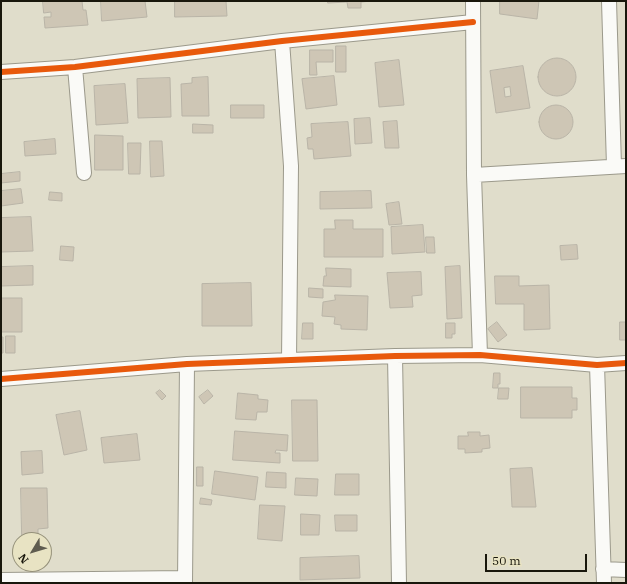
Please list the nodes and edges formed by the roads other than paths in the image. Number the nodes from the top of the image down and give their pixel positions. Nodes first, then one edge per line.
1 (473, 1) edge
2 (609, 1) edge
3 (473, 22) junction
4 (282, 41) junction
5 (75, 67) junction
6 (1, 72) edge
7 (620, 166) edge
8 (84, 173) dead end
9 (474, 175) junction
10 (480, 355) junction
11 (396, 356) junction
12 (290, 360) junction
13 (626, 363) edge
14 (187, 364) junction
15 (597, 365) junction
16 (1, 379) edge
17 (603, 569) junction
18 (626, 570) edge
19 (1, 580) edge
20 (185, 581) edge
21 (399, 583) edge
22 (604, 583) edge

1 - 3 street
2 - 7 street
3 - 4 street
3 - 9 street
4 - 5 street
4 - 12 street
5 - 6 street
5 - 8 street
7 - 9 street
9 - 10 street
10 - 11 street
10 - 15 street
11 - 12 street
11 - 21 street
12 - 14 street
13 - 15 street
14 - 16 street
14 - 20 street
15 - 17 street
17 - 18 street
17 - 22 street
19 - 20 street

